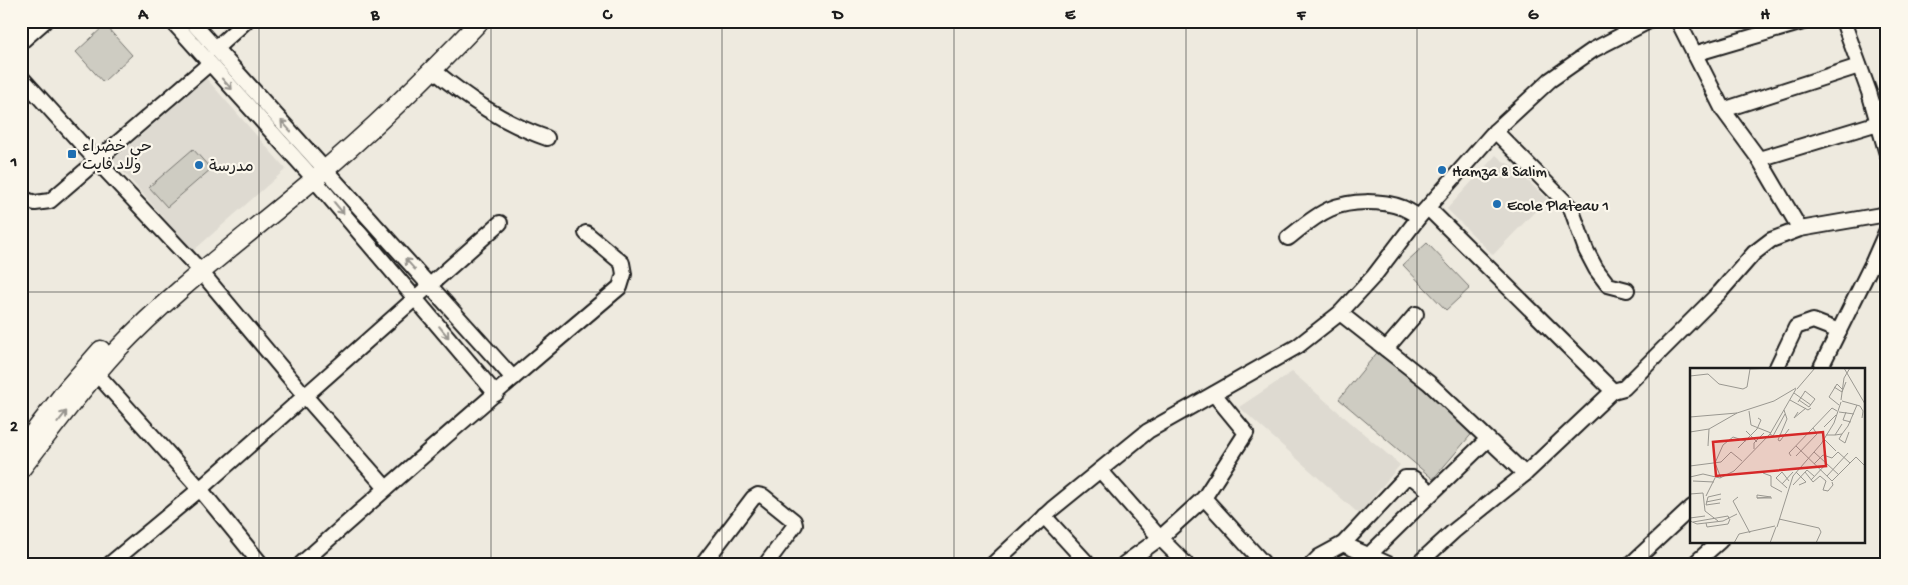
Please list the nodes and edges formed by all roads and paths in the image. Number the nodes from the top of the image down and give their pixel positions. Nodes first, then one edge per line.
1 (45, 21) edge
2 (172, 21) edge
3 (191, 21) edge
4 (246, 21) edge
5 (468, 21) edge
6 (480, 21) edge
7 (1649, 21) edge
8 (1678, 21) edge
9 (1806, 21) edge
10 (1843, 21) edge
11 (21, 42) edge
12 (215, 48) junction
13 (1694, 54) junction
14 (209, 64) junction
15 (1860, 66) junction
16 (433, 70) junction
17 (21, 78) edge
18 (1723, 110) junction
19 (1878, 124) junction
20 (1495, 131) junction
21 (547, 138) dead end
22 (1887, 154) edge
23 (1759, 159) junction
24 (96, 161) junction
25 (316, 170) junction
26 (21, 198) edge
27 (1424, 213) junction
28 (1887, 214) edge
29 (500, 223) dead end
30 (1800, 230) junction
31 (1887, 230) edge
32 (586, 233) dead end
33 (1288, 238) dead end
34 (199, 269) junction
35 (429, 284) junction
36 (1627, 290) dead end
37 (414, 297) junction
38 (1340, 312) junction
39 (1416, 314) dead end
40 (1839, 331) junction
41 (1386, 349) junction
42 (1776, 368) edge
43 (1820, 368) edge
44 (96, 373) junction
45 (513, 378) junction
46 (1612, 391) junction
47 (496, 394) junction
48 (1214, 394) junction
49 (305, 396) junction
50 (1488, 439) junction
51 (21, 449) edge
52 (21, 469) edge
53 (1100, 470) junction
54 (1525, 474) junction
55 (386, 488) junction
56 (200, 490) junction
57 (1432, 493) junction
58 (1204, 498) junction
59 (1689, 515) edge
60 (1044, 516) junction
61 (1160, 538) junction
62 (1715, 543) edge
63 (1343, 544) junction
64 (1369, 555) junction
65 (1318, 562) edge
66 (110, 564) edge
67 (261, 564) edge
68 (301, 564) edge
69 (703, 564) edge
70 (766, 564) edge
71 (993, 564) edge
72 (1088, 564) edge
73 (1124, 564) edge
74 (1186, 564) edge
75 (1264, 564) edge
76 (1388, 564) edge
77 (1418, 564) edge
78 (1631, 564) edge
79 (1694, 564) edge

1 - 11 street
2 - 14 street
3 - 12 street
4 - 12 street
5 - 25 main road
6 - 16 main road
7 - 20 street
8 - 13 street
9 - 13 street
10 - 15 street
25 -> 12 street
13 - 18 street
14 - 24 street
14 -> 25 street
15 - 18 street
15 - 19 street
16 - 21 street
16 - 25 main road
17 - 24 street
18 - 23 street
19 - 22 street
19 - 23 street
20 - 27 street
20 - 36 street
23 - 30 street
24 - 26 street
24 - 34 street
25 - 34 main road
35 -> 25 street
25 -> 37 street
27 - 33 street
27 - 38 street
27 - 46 street
28 - 30 street
29 - 35 street
30 - 46 street
31 - 40 street
32 - 45 street
34 - 44 main road
34 - 49 street
34 - 51 main road
35 - 37 street
35 - 45 street
37 -> 47 street
37 - 49 street
38 - 41 street
38 - 48 street
39 - 41 street
40 - 42 street
40 - 43 street
41 - 50 street
52 -> 44 main road
44 - 56 street
45 - 47 street
46 - 54 street
47 - 55 street
48 - 53 street
48 - 58 street
49 - 55 street
49 - 56 street
50 - 54 street
50 - 57 street
53 - 60 street
53 - 61 street
54 - 77 street
55 - 68 street
56 - 66 street
56 - 67 street
57 - 63 street
57 - 64 street
58 - 61 street
58 - 75 street
59 - 78 street
60 - 71 street
60 - 72 street
61 - 73 street
61 - 74 street
62 - 79 street
63 - 64 street
63 - 65 street
64 - 76 street
69 - 70 street

